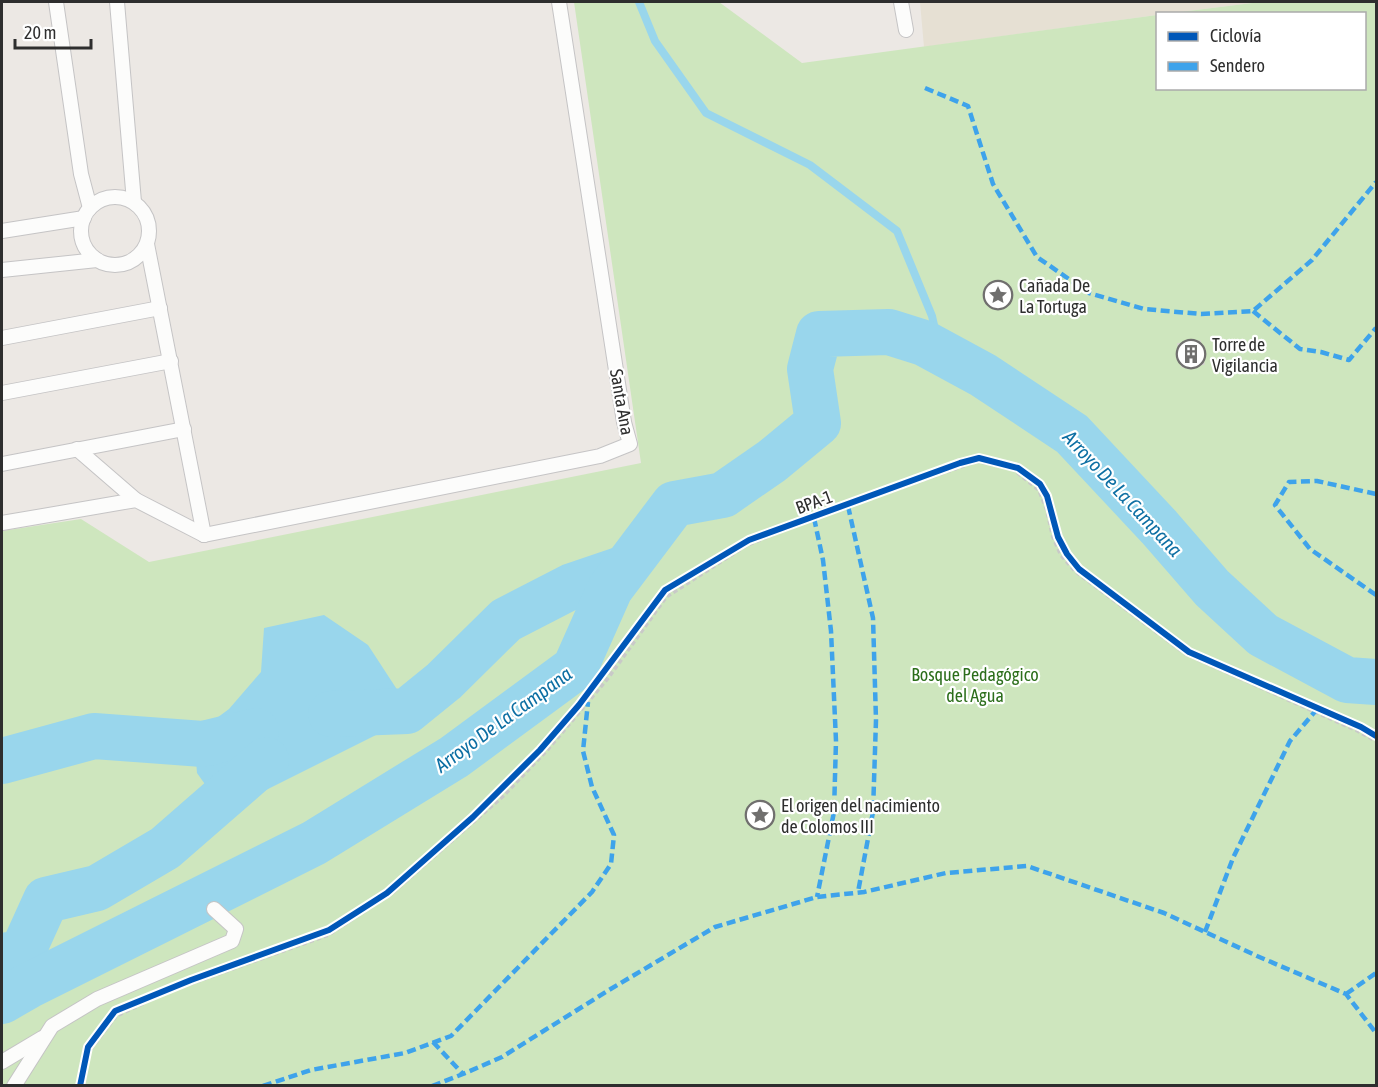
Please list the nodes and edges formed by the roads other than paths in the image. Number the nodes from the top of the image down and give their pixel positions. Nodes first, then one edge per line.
1 (56, 2) edge
2 (117, 2) edge
3 (559, 2) edge
4 (901, 2) edge
5 (906, 30) dead end
6 (134, 202) junction
7 (87, 213) junction
8 (2, 231) edge
9 (147, 244) junction
10 (97, 260) junction
11 (2, 270) edge
12 (160, 309) junction
13 (2, 338) edge
14 (171, 361) junction
15 (2, 393) edge
16 (184, 429) junction
17 (77, 449) junction
18 (2, 464) edge
19 (136, 500) junction
20 (2, 523) edge
21 (204, 535) junction
22 (214, 909) dead end
23 (46, 1036) junction
24 (2, 1062) edge
25 (14, 1086) edge

1 - 7 lane
2 - 6 lane
3 - 21 lane, Santa Ana
4 - 5 lane
6 - 7 lane
6 - 9 lane
7 - 8 lane
7 - 10 lane
9 - 10 lane
9 - 12 lane
10 - 11 lane
12 - 13 lane
12 - 14 lane
14 - 15 lane
14 - 16 lane
16 - 17 lane
16 - 21 lane
17 - 18 lane
17 - 19 lane
19 - 20 lane
19 - 21 lane
22 - 23 lane
23 - 24 lane
23 - 25 lane

